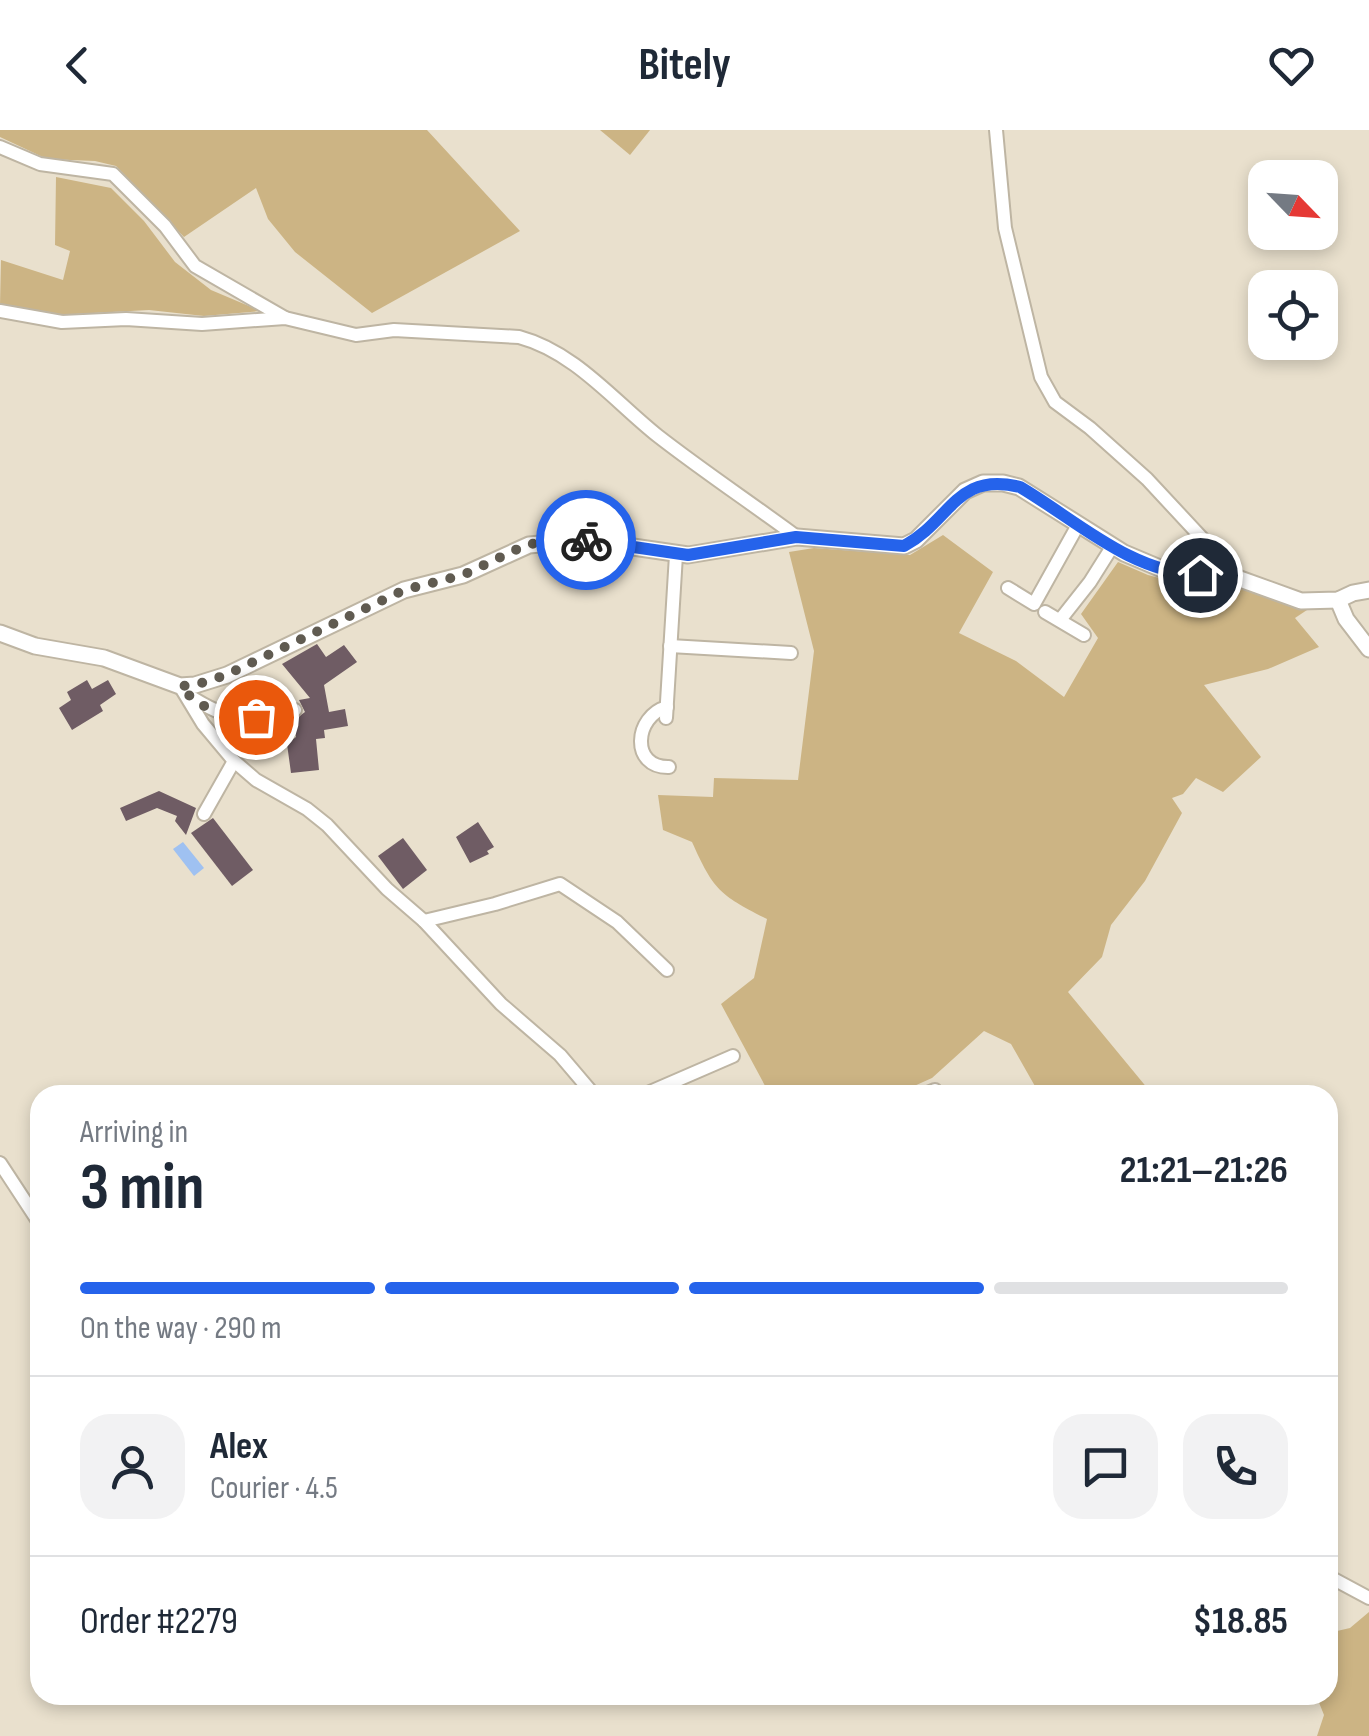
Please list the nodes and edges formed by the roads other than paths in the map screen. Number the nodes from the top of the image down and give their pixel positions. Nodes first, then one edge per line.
1 (996, 130) edge
2 (1, 149) edge
3 (0, 310) edge
4 (285, 318) junction
5 (1078, 525) junction
6 (796, 537) junction
7 (1112, 547) junction
8 (676, 555) junction
9 (1240, 580) junction
10 (1008, 588) dead end
11 (1369, 590) edge
12 (1338, 600) junction
13 (1046, 612) dead end
14 (1060, 620) junction
15 (0, 633) edge
16 (1084, 635) dead end
17 (670, 646) junction
18 (1369, 649) edge
19 (790, 653) dead end
20 (183, 689) junction
21 (286, 734) dead end
22 (234, 762) junction
23 (669, 767) dead end
24 (204, 814) dead end
25 (424, 921) junction
26 (667, 970) dead end
27 (733, 1056) dead end
28 (586, 1085) edge
29 (666, 1085) edge
30 (0, 1163) edge
31 (30, 1209) edge
32 (1338, 1581) edge
33 (1369, 1598) edge

1 - 9 street
2 - 4 street
3 - 4 street
4 - 6 street
5 - 6 street
5 - 7 street
5 - 10 street
6 - 8 street
7 - 9 street
7 - 14 street
8 - 17 street
8 - 20 street
9 - 12 street
11 - 12 street
12 - 18 street
13 - 14 street
14 - 16 street
15 - 20 street
17 - 19 street
17 - 23 street
20 - 21 street
20 - 22 street
22 - 24 street
22 - 25 street
25 - 26 street
25 - 28 street
27 - 29 street
30 - 31 street
32 - 33 street

